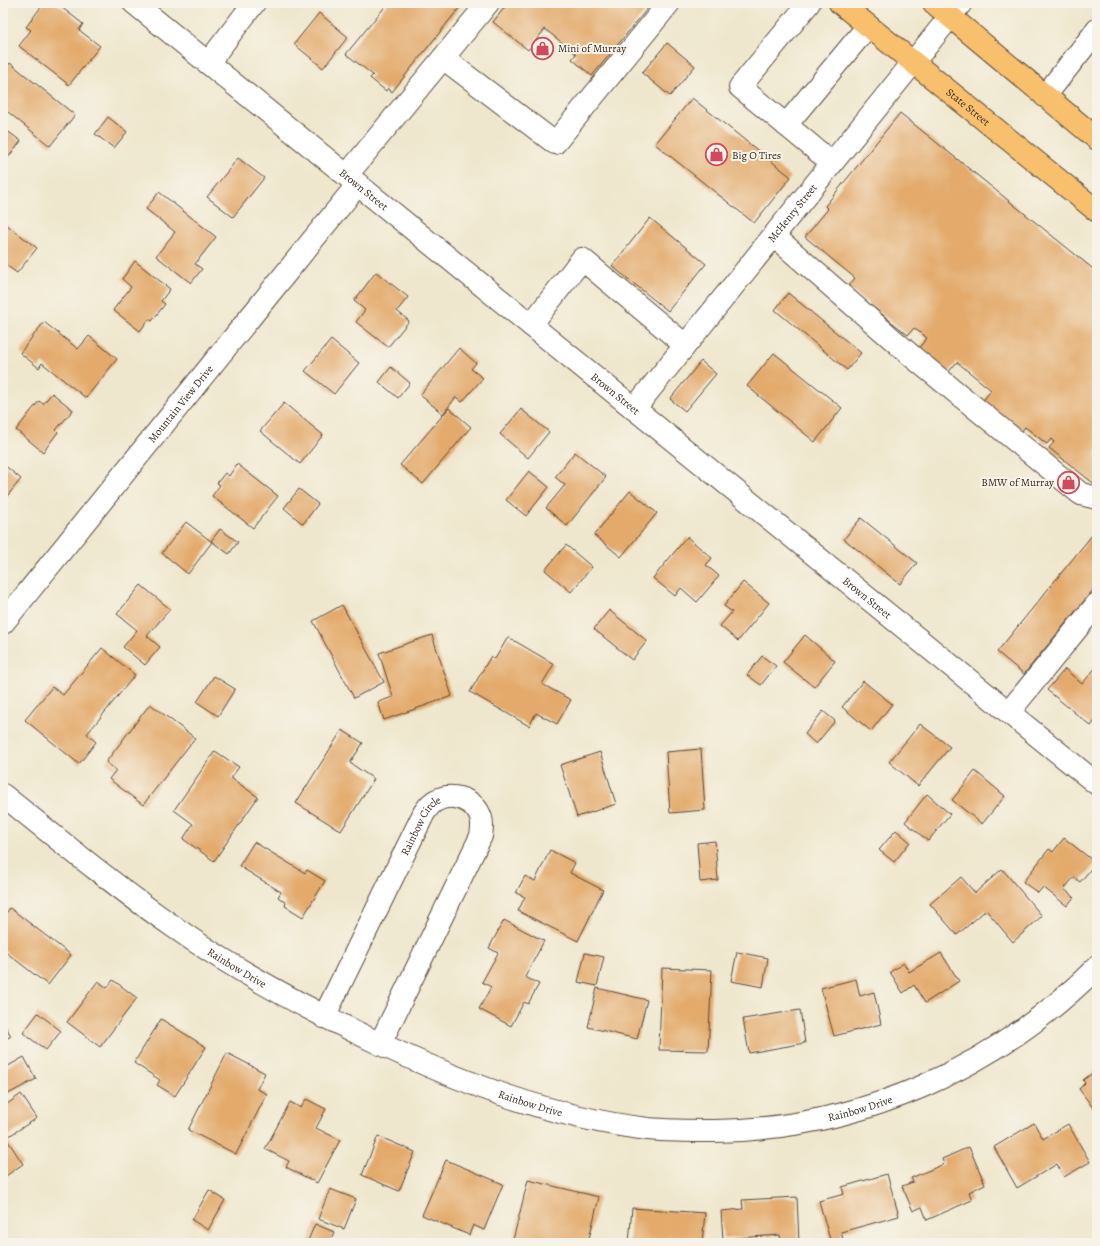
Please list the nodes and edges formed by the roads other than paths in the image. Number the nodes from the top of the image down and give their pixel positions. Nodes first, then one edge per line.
1 (134, 3) edge
2 (254, 3) edge
3 (488, 3) edge
4 (670, 3) edge
5 (808, 3) edge
6 (840, 3) edge
7 (934, 3) edge
8 (956, 10) edge
9 (868, 26) junction
10 (1097, 30) edge
11 (443, 58) junction
12 (913, 62) junction
13 (208, 63) junction
14 (1046, 96) junction
15 (786, 125) junction
16 (1097, 138) edge
17 (832, 163) junction
18 (352, 180) junction
19 (1097, 211) edge
20 (774, 236) junction
21 (531, 325) junction
22 (685, 345) junction
23 (634, 409) junction
24 (1097, 498) edge
25 (1097, 604) edge
26 (3, 623) edge
27 (1009, 712) junction
28 (1097, 784) edge
29 (3, 795) edge
30 (1097, 967) edge
31 (324, 1017) junction
32 (380, 1044) junction

1 - 13 street, Brown Street
2 - 13 street
3 - 11 street, Mountain View Drive
4 - 11 street
5 - 15 street
6 - 9 main road, State Street
7 - 8 main road
8 - 12 street, McHenry Street
8 - 14 main road
9 - 12 main road, State Street
9 - 15 street
10 - 14 street
11 - 18 street, Mountain View Drive
12 - 17 street, McHenry Street
12 - 19 main road, State Street
13 - 18 street, Brown Street
14 - 16 main road
15 - 17 street
17 - 20 street, McHenry Street
18 - 21 street, Brown Street
18 - 26 street, Mountain View Drive
20 - 22 street, McHenry Street
20 - 24 street
21 - 22 street
21 - 23 street, Brown Street
22 - 23 street, McHenry Street
23 - 27 street, Brown Street
25 - 27 street
27 - 28 street, Brown Street
29 - 31 street, Rainbow Drive
30 - 32 street, Rainbow Drive
31 - 32 street, Rainbow Drive
31 - 32 street, Rainbow Circle

